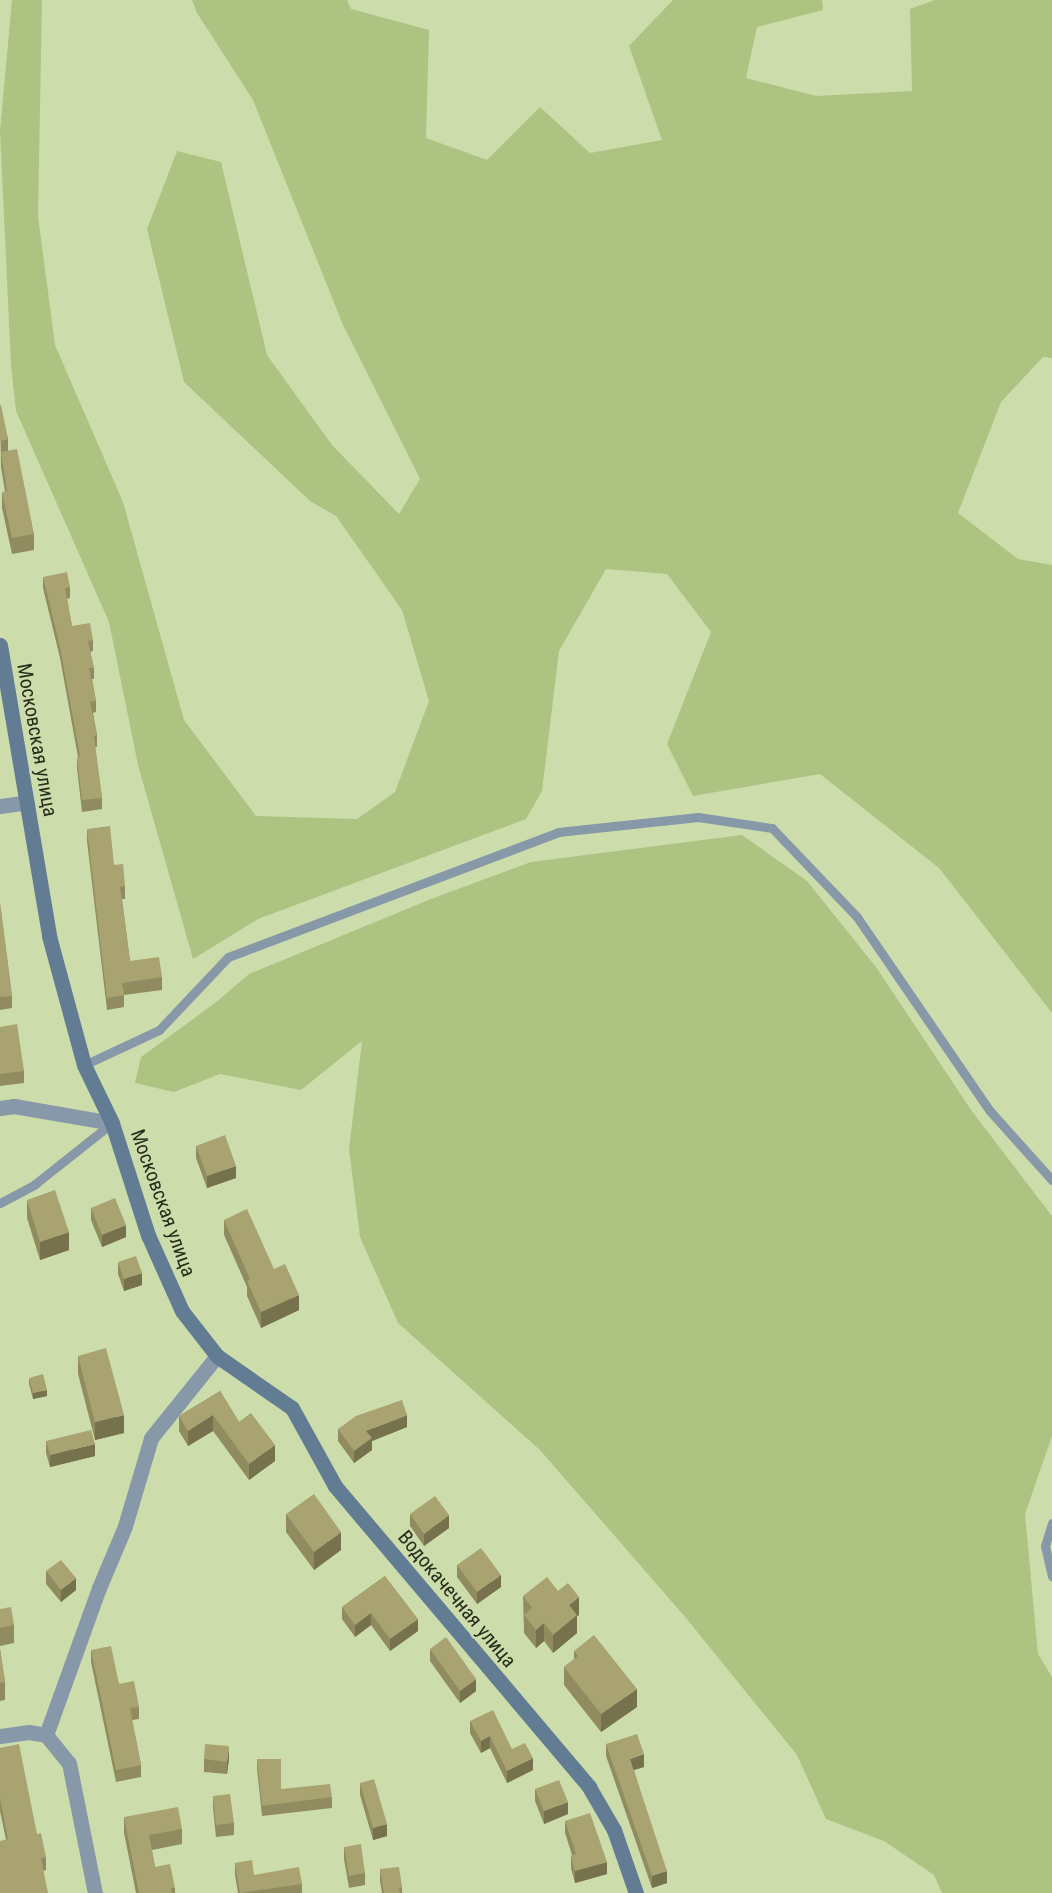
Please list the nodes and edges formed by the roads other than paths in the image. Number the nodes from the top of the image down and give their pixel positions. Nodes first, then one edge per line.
1 (0, 645) edge
2 (27, 802) junction
3 (0, 806) edge
4 (84, 1065) junction
5 (0, 1108) edge
6 (112, 1124) junction
7 (1052, 1180) edge
8 (0, 1203) edge
9 (217, 1356) junction
10 (1052, 1522) edge
11 (1052, 1576) edge
12 (46, 1735) junction
13 (0, 1736) edge
14 (95, 1893) edge
15 (636, 1893) edge

1 - 2 street, Московская улица
2 - 3 street
2 - 4 street, Московская улица
4 - 6 street, Московская улица
4 - 7 lane
5 - 6 street
6 - 8 lane
6 - 9 street, Московская улица
9 - 12 street
9 - 15 street, Водокачечная улица
10 - 11 lane
12 - 13 street
12 - 14 street

